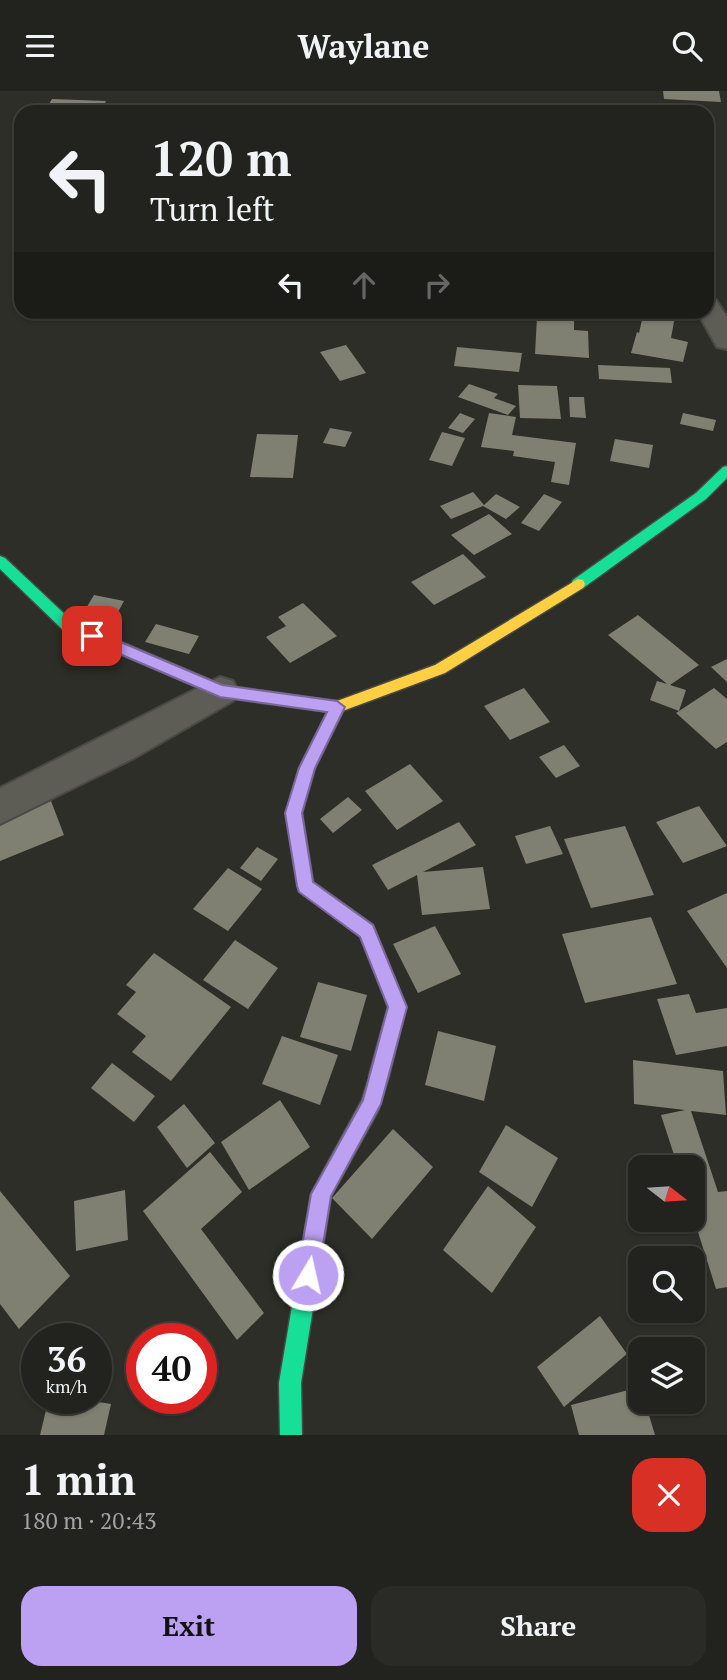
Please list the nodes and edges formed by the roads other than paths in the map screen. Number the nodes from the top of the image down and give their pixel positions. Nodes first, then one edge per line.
1 (714, 318) edge
2 (727, 341) edge
3 (727, 470) edge
4 (0, 561) edge
5 (220, 691) junction
6 (337, 707) junction
7 (0, 807) edge
8 (291, 1435) edge

1 - 2 street
3 - 6 street
4 - 5 street
5 - 6 street
5 - 7 street
6 - 8 street

